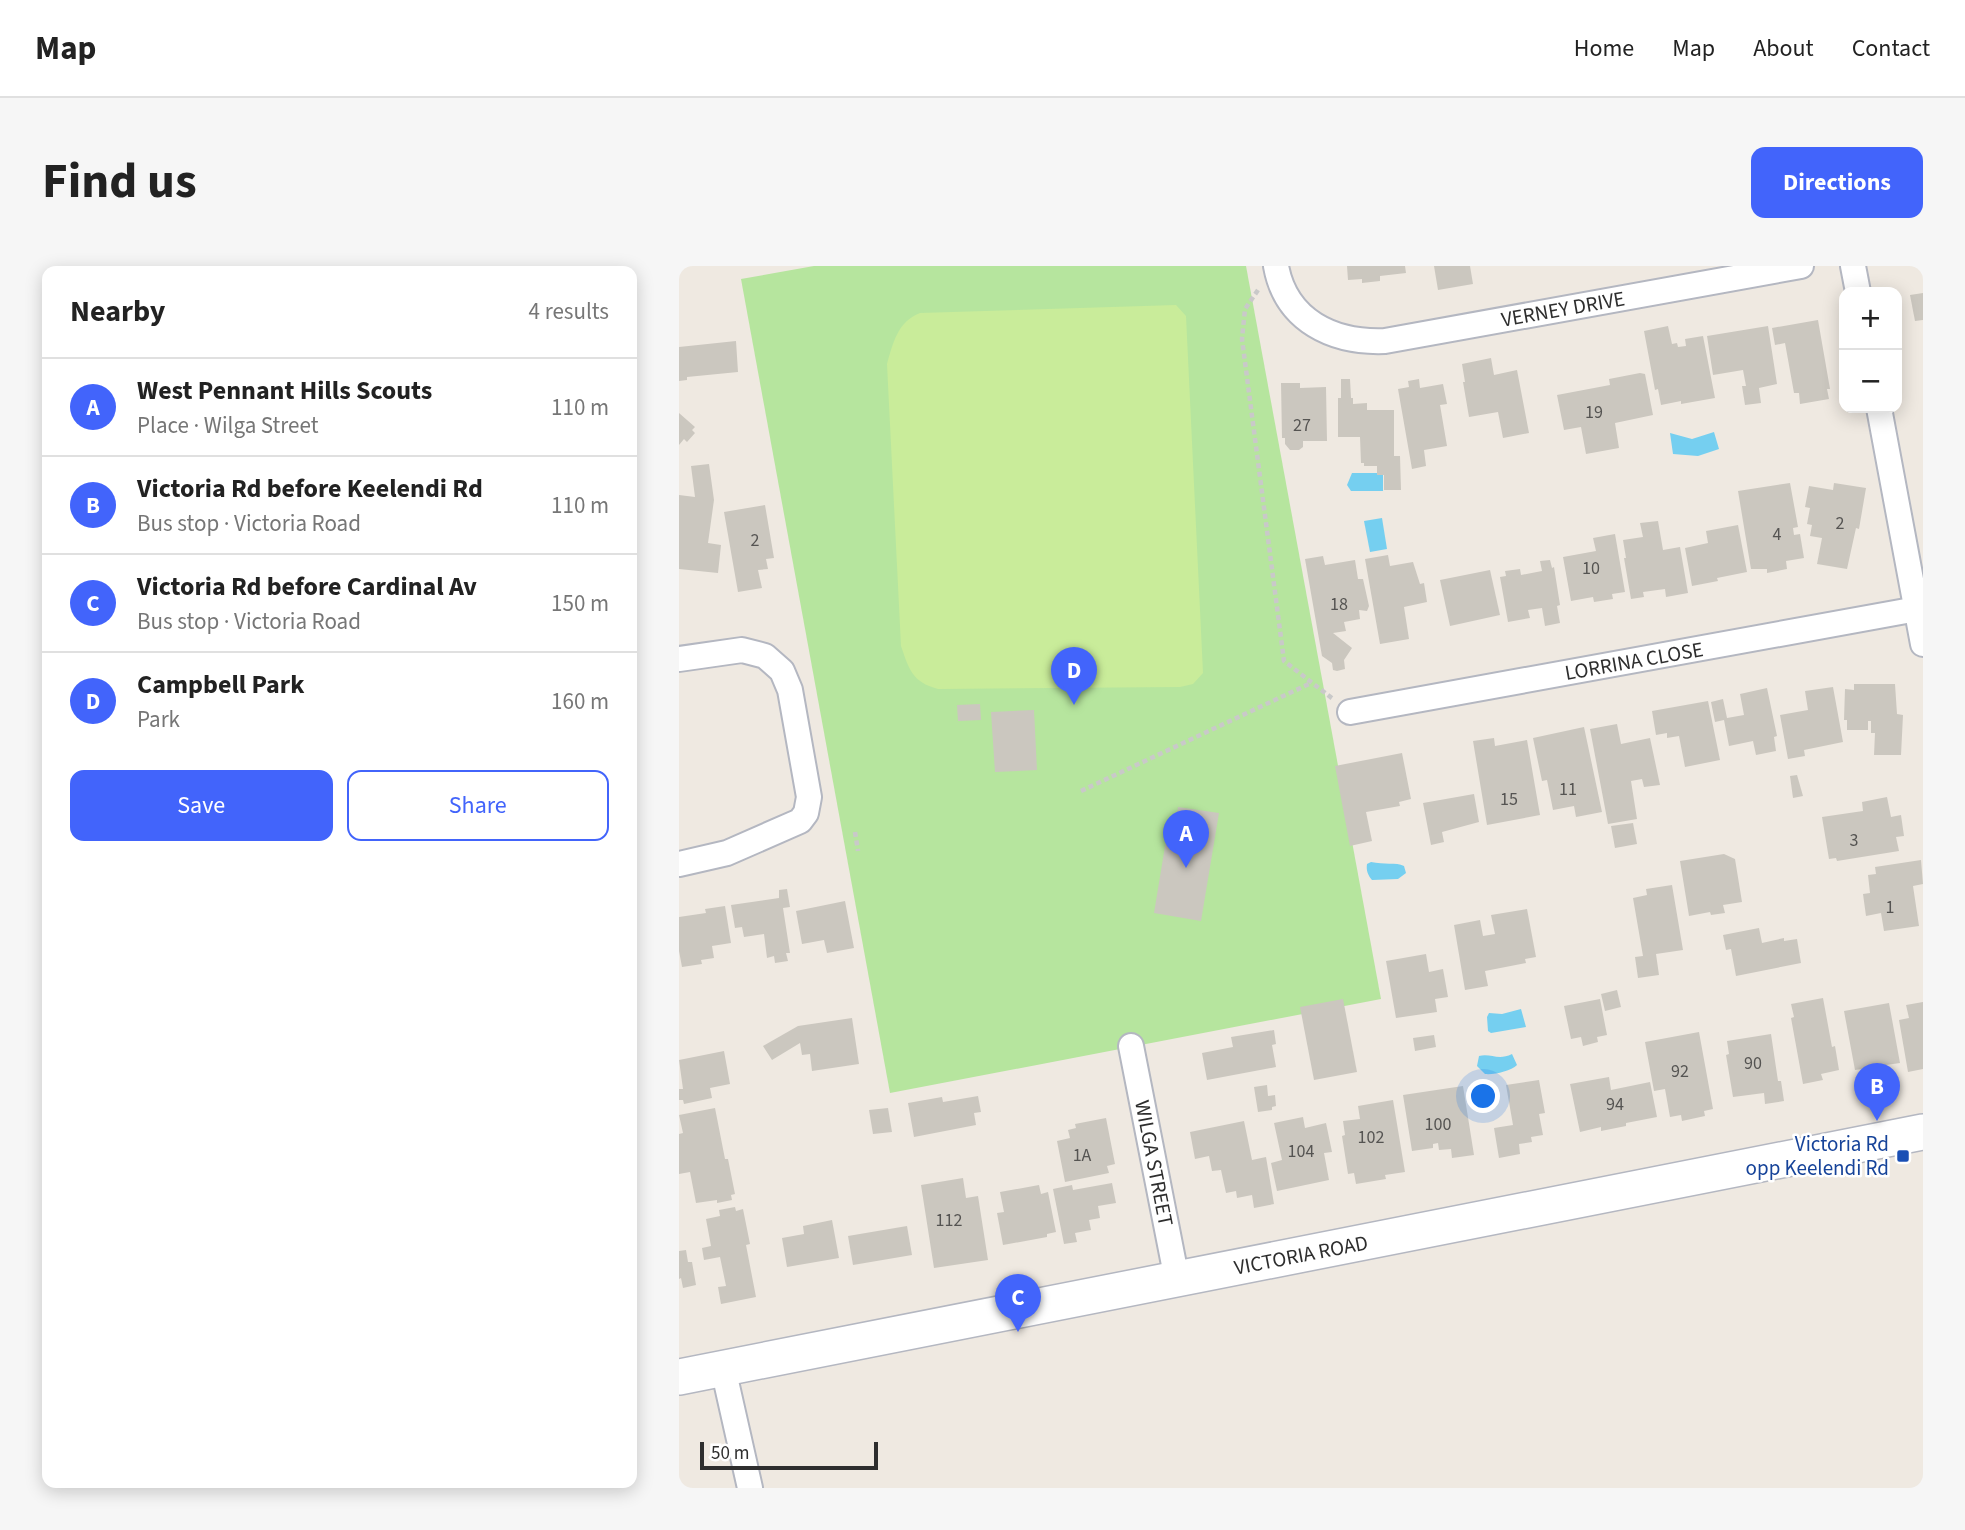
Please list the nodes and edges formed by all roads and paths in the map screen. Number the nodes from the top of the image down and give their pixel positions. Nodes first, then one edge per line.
1 (1801, 266) edge
2 (1853, 266) edge
3 (1278, 275) edge
4 (1857, 287) edge
5 (1880, 413) edge
6 (1917, 609) junction
7 (1923, 644) edge
8 (679, 659) edge
9 (1311, 683) junction
10 (1350, 712) joint
11 (1081, 791) dead end
12 (855, 832) dead end
13 (858, 851) dead end
14 (679, 864) edge
15 (1131, 1046) dead end
16 (1923, 1132) edge
17 (1177, 1280) junction
18 (723, 1368) junction
19 (679, 1377) edge
20 (750, 1488) edge

1 - 3 street, VERNEY DRIVE
2 - 4 street
3 - 9 path
5 - 6 street
6 - 7 street
6 - 10 street, LORRINA CLOSE
8 - 14 street
9 - 10 path
9 - 11 path
12 - 13 path
15 - 17 street, WILGA STREET
16 - 17 street, VICTORIA ROAD
17 - 18 street, VICTORIA ROAD
18 - 19 street, VICTORIA ROAD
18 - 20 street

